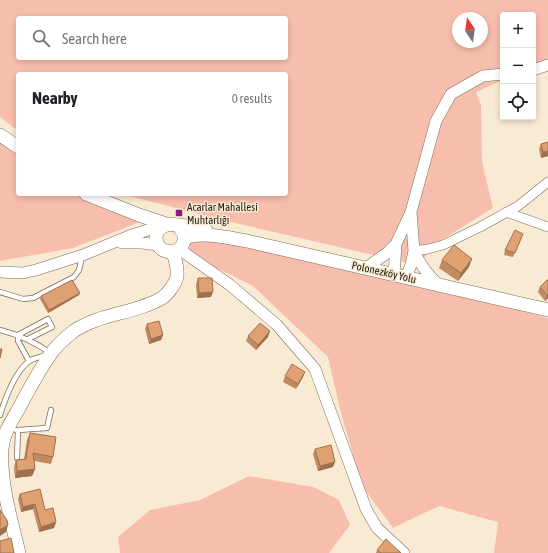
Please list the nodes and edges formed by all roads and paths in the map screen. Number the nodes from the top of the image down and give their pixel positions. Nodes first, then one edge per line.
1 (548, 65) edge
2 (536, 69) edge
3 (500, 74) edge
4 (0, 135) edge
5 (16, 146) edge
6 (548, 182) edge
7 (91, 196) edge
8 (411, 212) junction
9 (506, 212) junction
10 (171, 224) junction
11 (548, 227) edge
12 (220, 236) junction
13 (113, 243) junction
14 (396, 244) junction
15 (158, 245) junction
16 (179, 246) junction
17 (414, 251) junction
18 (83, 254) junction
19 (366, 268) junction
20 (0, 272) edge
21 (400, 276) junction
22 (438, 284) junction
23 (0, 292) edge
24 (548, 310) edge
25 (0, 330) edge
26 (18, 335) junction
27 (28, 339) junction
28 (51, 354) junction
29 (29, 361) junction
30 (51, 410) dead end
31 (0, 415) edge
32 (13, 429) junction
33 (1, 452) edge
34 (17, 458) edge
35 (1, 478) edge
36 (19, 553) edge
37 (404, 553) edge

1 - 2 street
3 - 8 street
4 - 5 main road
6 - 9 street
7 - 10 main road
8 - 14 street
8 - 17 street
9 - 11 street
9 - 17 street
10 - 12 main road
10 - 13 street
10 - 15 main road
10 - 16 main road
12 - 16 main road
12 - 19 main road, Polonezköy Yolu
13 - 15 street
13 - 18 street
14 - 19 street
14 - 21 street
15 - 16 main road
16 - 28 main road
16 - 37 street
17 - 21 street
17 - 22 street
18 - 20 street
18 - 23 lane
19 - 21 main road, Polonezköy Yolu
21 - 22 main road, Polonezköy Yolu
22 - 24 main road, Polonezköy Yolu
25 - 26 lane
26 - 27 lane
26 - 27 lane
26 - 29 lane
27 - 28 lane
28 - 29 lane
28 - 32 main road
29 - 31 lane
30 - 32 lane
32 - 33 main road
32 - 34 lane
33 - 35 main road
35 - 36 main road

